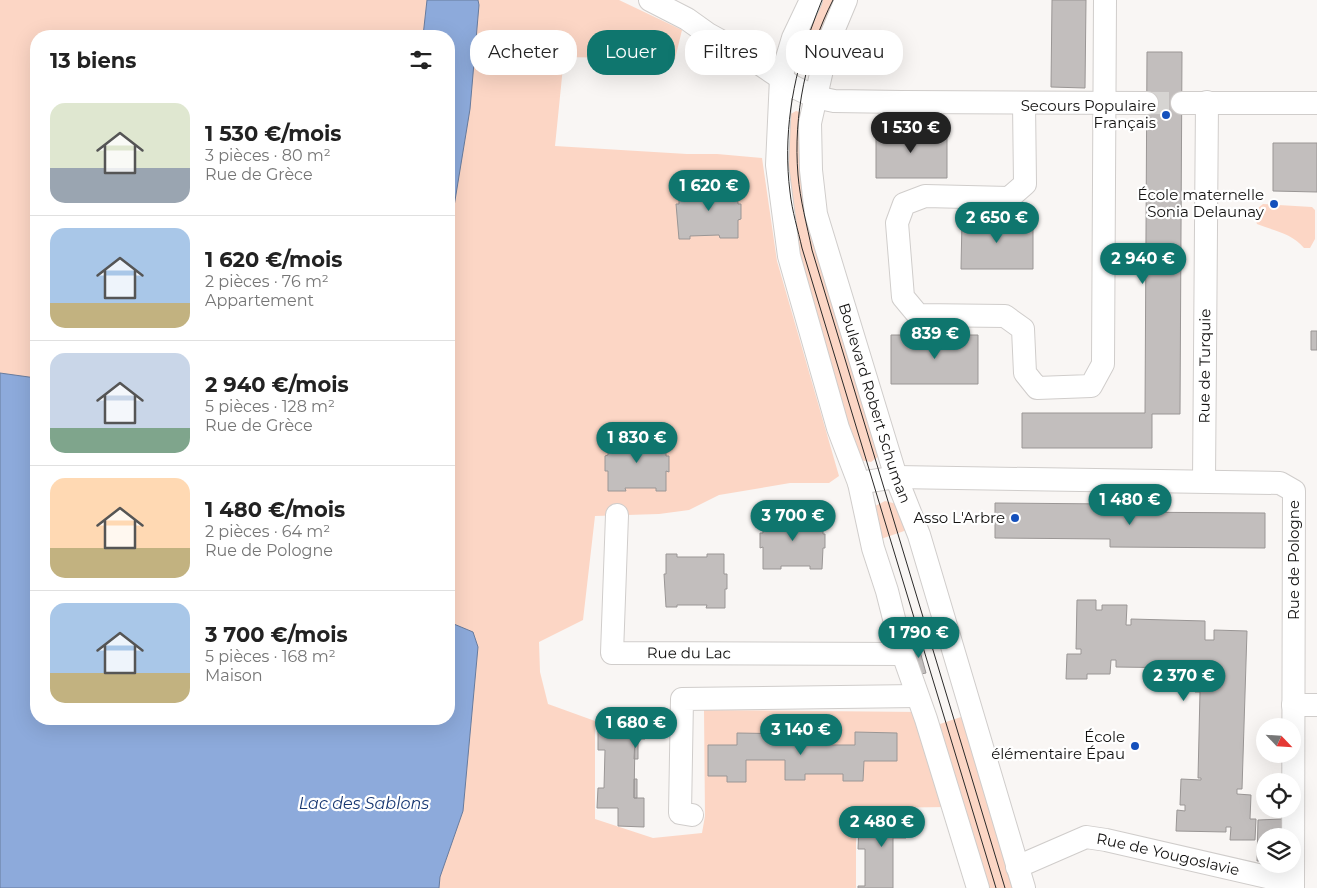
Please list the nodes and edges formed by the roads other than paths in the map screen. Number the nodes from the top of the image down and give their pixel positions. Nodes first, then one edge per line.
1 (650, 0) edge
2 (811, 0) edge
3 (846, 0) edge
4 (1105, 0) edge
5 (781, 78) junction
6 (815, 97) junction
7 (1208, 102) junction
8 (1024, 103) junction
9 (1147, 103) tunnel mouth
10 (1182, 103) tunnel mouth
11 (1317, 103) edge
12 (1105, 104) junction
13 (896, 477) junction
14 (1204, 481) junction
15 (859, 483) junction
16 (617, 515) dead end
17 (903, 654) junction
18 (917, 696) junction
19 (1293, 705) junction
20 (1317, 705) edge
21 (692, 815) dead end
22 (1017, 867) junction
23 (1293, 886) edge
24 (978, 888) edge
25 (1024, 888) edge

1 - 5 street
2 - 5 street
3 - 6 street, Boulevard Robert Schuman
4 - 12 street
5 - 6 street
5 - 15 street
6 - 8 street
6 - 13 street, Boulevard Robert Schuman
7 - 10 street
7 - 11 street
7 - 14 street, Rue de Turquie
8 - 12 street
8 - 12 street
9 - 12 street
13 - 14 street, Rue de Pologne
13 - 15 street, Rue de Pologne
13 - 22 street, Boulevard Robert Schuman
14 - 19 street, Rue de Pologne
15 - 17 street
16 - 17 street, Rue du Lac
17 - 18 street
18 - 21 street
18 - 24 street
19 - 20 street
19 - 23 street, Rue de Pologne
22 - 23 street, Rue de Yougoslavie
22 - 25 street, Boulevard Robert Schuman

